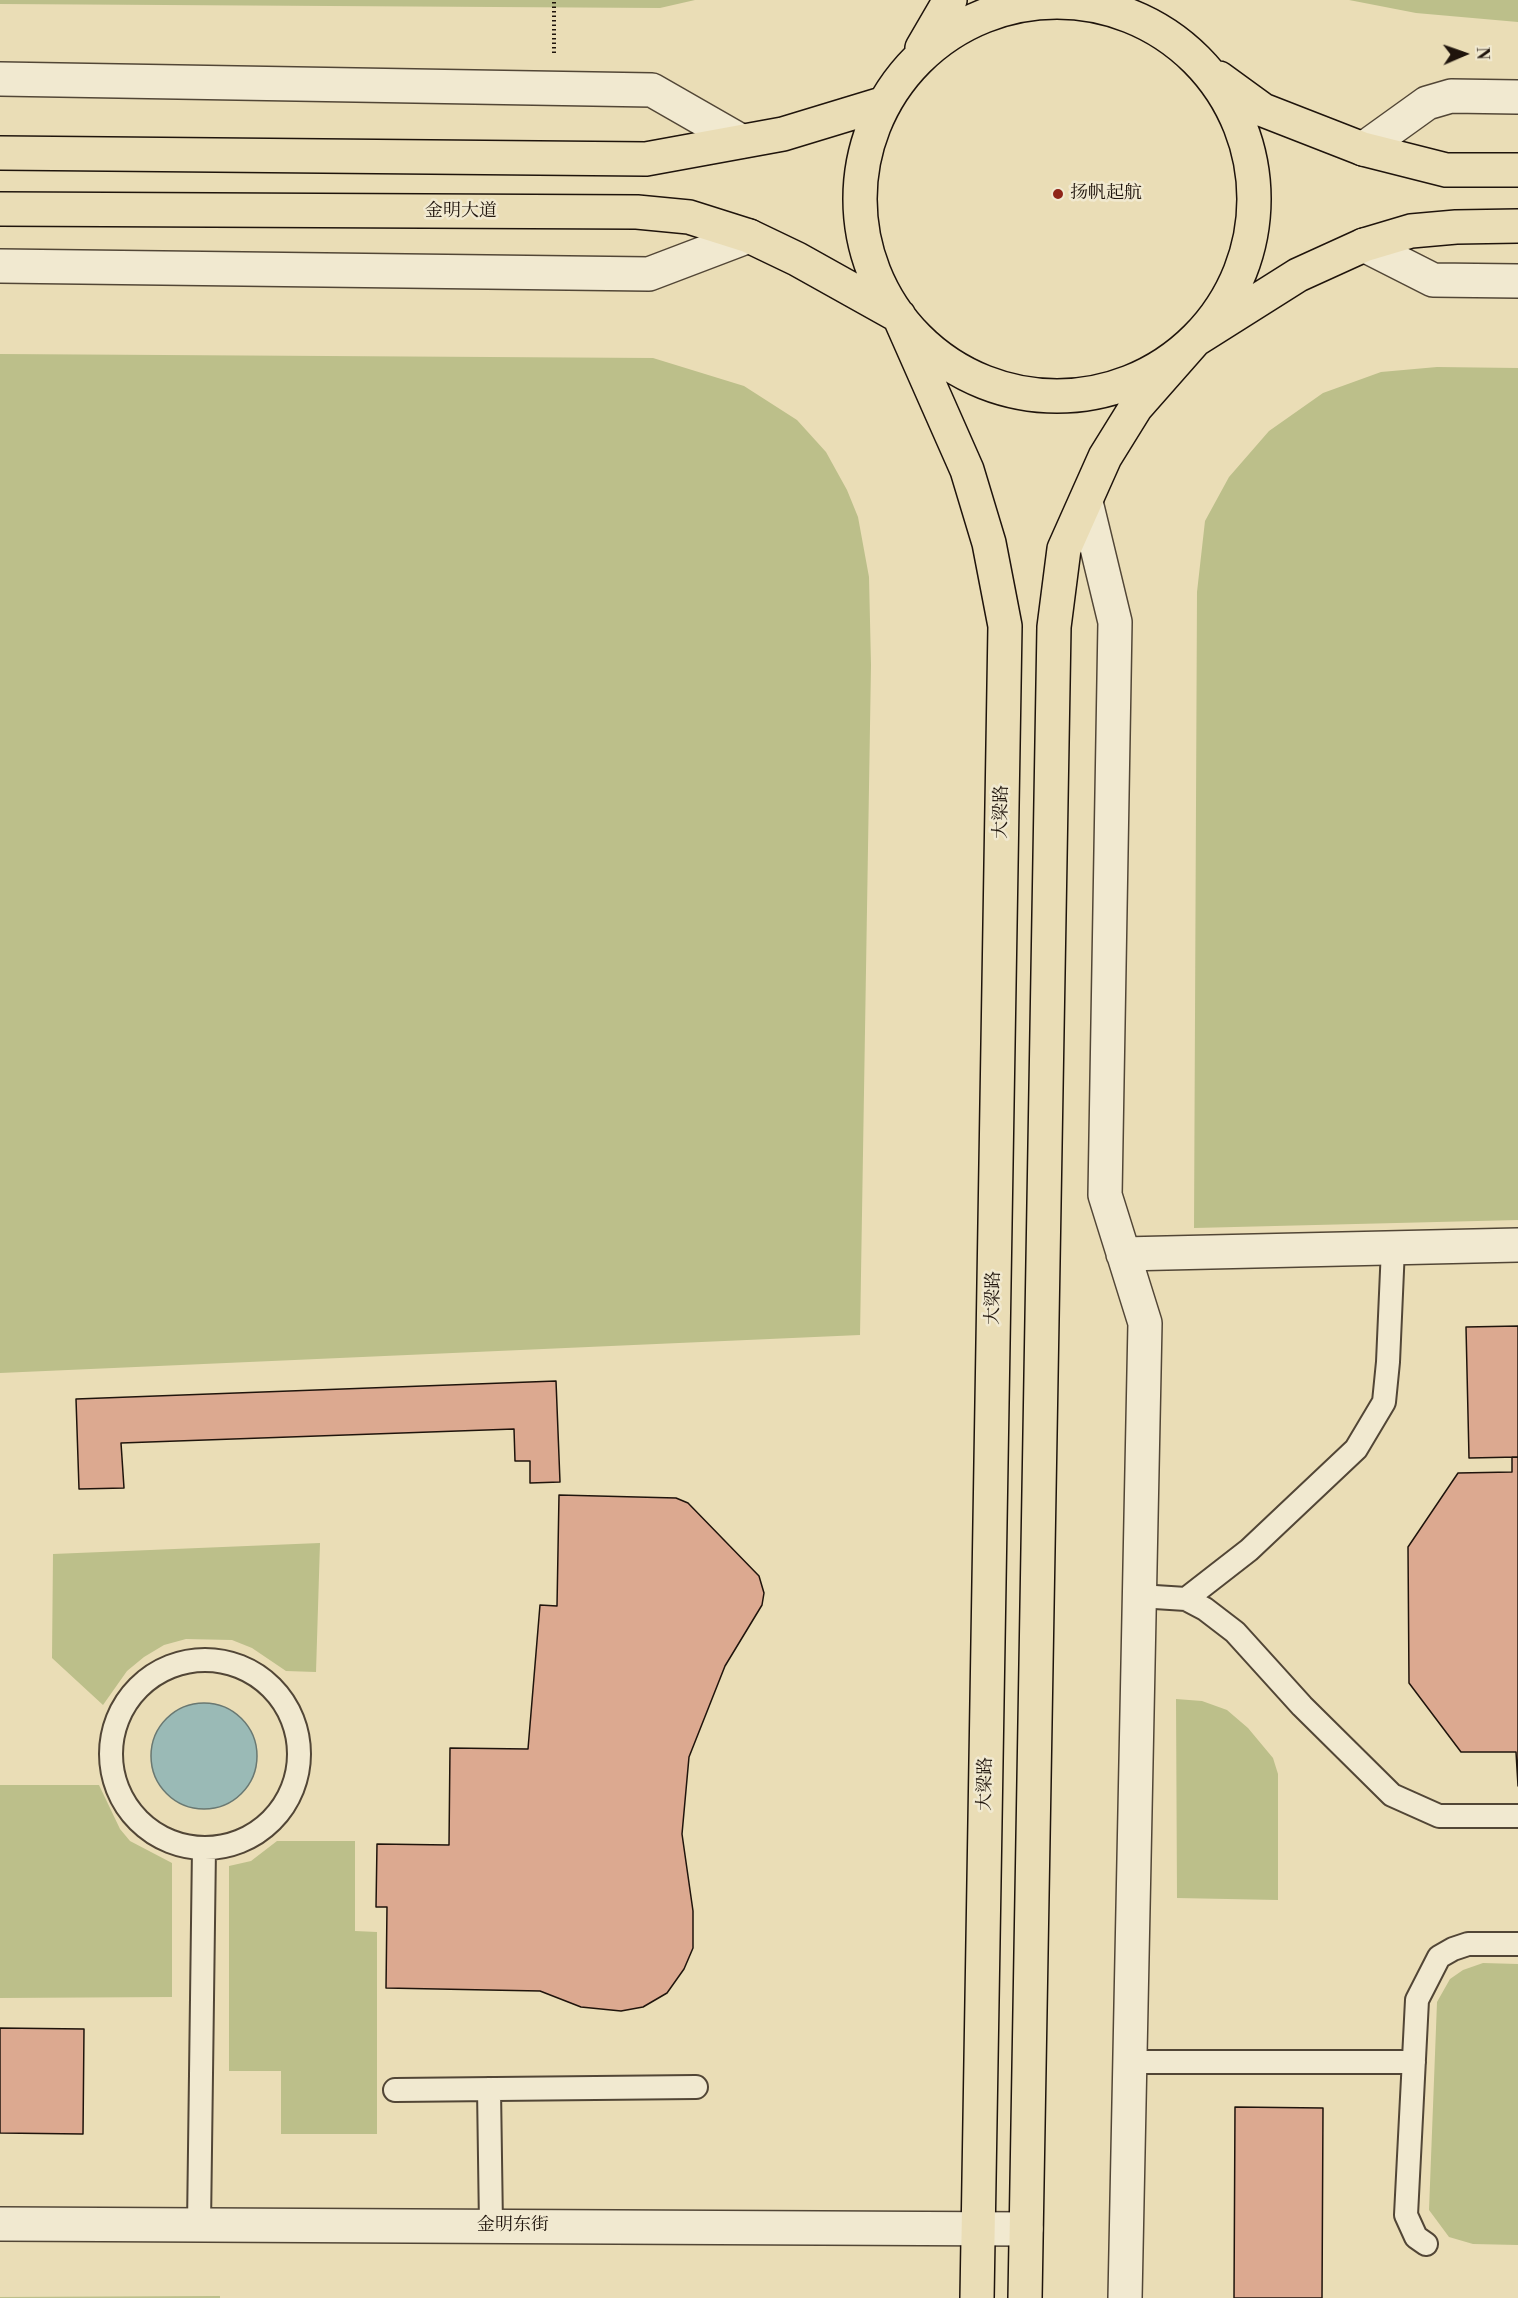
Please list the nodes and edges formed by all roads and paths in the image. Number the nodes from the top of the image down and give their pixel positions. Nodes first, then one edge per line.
1 (554, 0) edge
2 (950, 0) edge
3 (1146, 0) edge
4 (1178, 43) junction
5 (1201, 65) junction
6 (911, 68) junction
7 (0, 79) edge
8 (554, 88) junction
9 (1518, 97) edge
10 (885, 103) junction
11 (741, 141) junction
12 (1363, 149) junction
13 (0, 153) edge
14 (1518, 170) edge
15 (0, 209) edge
16 (1518, 226) edge
17 (748, 236) junction
18 (1364, 245) junction
19 (0, 266) edge
20 (1518, 281) edge
21 (899, 316) junction
22 (1195, 340) junction
23 (1086, 502) junction
24 (1518, 1245) edge
25 (1393, 1248) junction
26 (1123, 1254) junction
27 (1139, 1596) junction
28 (1186, 1599) junction
29 (1518, 1816) edge
30 (204, 1848) junction
31 (1518, 1944) edge
32 (1129, 2062) junction
33 (1414, 2062) junction
34 (696, 2087) dead end
35 (489, 2089) junction
36 (395, 2090) dead end
37 (0, 2224) edge
38 (200, 2225) junction
39 (491, 2226) junction
40 (978, 2228) junction
41 (1026, 2229) junction
42 (1426, 2244) dead end
43 (976, 2298) edge
44 (1025, 2298) edge
45 (1125, 2298) edge

1 - 8 path
2 - 6 main road
3 - 4 main road
4 - 5 main road
4 - 6 main road
5 - 12 main road
5 - 22 main road
6 - 10 main road
7 - 8 street
8 - 11 street
9 - 12 street
10 - 11 main road
10 - 21 main road
11 - 13 main road
12 - 14 main road
15 - 17 main road, 金明大道
16 - 18 main road
17 - 19 street
17 - 21 main road, 金明大道
18 - 20 street
18 - 22 main road
21 - 22 main road
21 - 40 main road, 大梁路
22 - 23 main road
23 - 26 street
23 - 41 main road
24 - 25 street
25 - 26 street
25 - 28 lane
26 - 27 street
27 - 28 lane
27 - 32 street
28 - 29 lane
30 - 30 lane
30 - 38 lane
31 - 33 lane
32 - 33 lane
32 - 45 street
33 - 42 lane
34 - 35 lane
35 - 36 lane
35 - 39 lane
37 - 38 street, 金明东街
38 - 39 street, 金明东街
39 - 40 street, 金明东街
40 - 41 street, 金明东街
40 - 43 main road, 大梁路
41 - 44 main road

